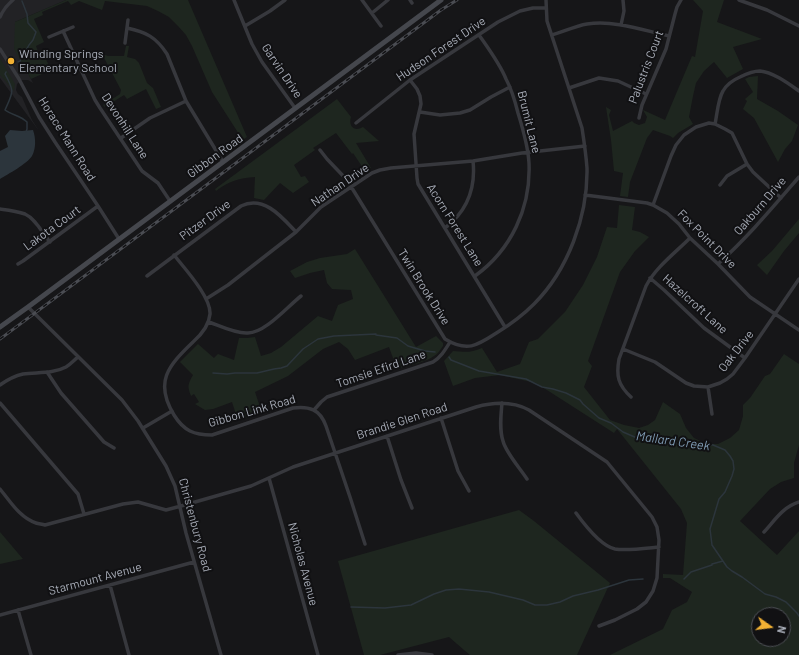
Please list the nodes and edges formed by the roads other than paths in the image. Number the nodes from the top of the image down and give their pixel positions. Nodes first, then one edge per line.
1 (13, 0) edge
2 (234, 0) edge
3 (285, 0) edge
4 (362, 0) edge
5 (388, 0) edge
6 (441, 0) edge
7 (546, 0) edge
8 (623, 0) edge
9 (681, 0) edge
10 (739, 0) edge
11 (546, 8) junction
12 (372, 12) junction
13 (0, 17) edge
14 (128, 20) dead end
15 (621, 25) junction
16 (245, 26) junction
17 (382, 26) dead end
18 (799, 26) edge
19 (73, 27) dead end
20 (127, 28) junction
21 (63, 31) junction
22 (479, 35) junction
23 (552, 35) junction
24 (669, 36) junction
25 (49, 37) dead end
26 (125, 43) dead end
27 (0, 49) edge
28 (410, 80) junction
29 (510, 87) junction
30 (569, 88) junction
31 (799, 91) edge
32 (646, 94) junction
33 (186, 102) junction
34 (296, 108) junction
35 (420, 112) junction
36 (639, 118) dead end
37 (356, 123) dead end
38 (715, 124) junction
39 (120, 138) junction
40 (585, 146) junction
41 (320, 150) dead end
42 (528, 153) junction
43 (473, 161) junction
44 (223, 162) junction
45 (747, 164) junction
46 (416, 166) junction
47 (799, 177) edge
48 (720, 185) dead end
49 (351, 187) junction
50 (585, 195) junction
51 (781, 198) junction
52 (170, 201) junction
53 (653, 205) junction
54 (98, 206) junction
55 (0, 209) edge
56 (445, 228) junction
57 (296, 232) junction
58 (690, 238) junction
59 (119, 239) junction
60 (50, 242) junction
61 (174, 256) junction
62 (18, 264) dead end
63 (718, 264) junction
64 (147, 276) dead end
65 (475, 276) junction
66 (650, 278) junction
67 (799, 279) edge
68 (301, 296) dead end
69 (206, 298) junction
70 (28, 307) junction
71 (775, 314) junction
72 (208, 322) junction
73 (0, 327) edge
74 (505, 327) junction
75 (799, 330) edge
76 (450, 342) junction
77 (623, 349) junction
78 (78, 356) junction
79 (745, 358) junction
80 (47, 372) junction
81 (0, 385) edge
82 (708, 387) junction
83 (631, 398) dead end
84 (0, 403) edge
85 (502, 403) junction
86 (314, 410) junction
87 (172, 411) junction
88 (712, 414) dead end
89 (441, 418) junction
90 (143, 428) junction
91 (387, 436) junction
92 (114, 448) dead end
93 (335, 454) junction
94 (269, 478) junction
95 (527, 479) dead end
96 (0, 489) edge
97 (469, 491) dead end
98 (799, 502) edge
99 (181, 506) junction
100 (412, 508) dead end
101 (576, 513) dead end
102 (84, 514) junction
103 (764, 532) dead end
104 (364, 544) dead end
105 (659, 547) junction
106 (194, 562) junction
107 (110, 585) junction
108 (18, 610) junction
109 (0, 615) edge
110 (599, 626) dead end
111 (31, 655) edge
112 (129, 655) edge
113 (221, 655) edge
114 (318, 655) edge
115 (398, 655) edge
116 (432, 655) edge

1 - 13 street
2 - 16 street, Garvin Drive
3 - 16 street
4 - 12 street
5 - 12 street
6 - 34 main road, Gibbon Road
7 - 11 street, Twin Brook Drive
8 - 15 street
9 - 24 street, Palustris Court
10 - 18 street
11 - 22 street, Hudson Forest Drive
11 - 23 street, Twin Brook Drive
12 - 17 street
14 - 20 street
15 - 23 street
15 - 24 street
16 - 34 street, Garvin Drive
19 - 21 street
20 - 26 street
20 - 33 street
21 - 25 street
21 - 39 street, Devonhill Lane
22 - 28 street, Hudson Forest Drive
22 - 29 street, Brumit Lane
23 - 30 street, Twin Brook Drive
24 - 32 street, Palustris Court
27 - 54 street, Horace Mann Road
28 - 35 street, Acorn Forest Lane
28 - 37 street, Hudson Forest Drive
29 - 35 street
29 - 42 street, Brumit Lane
30 - 32 street
30 - 40 street, Twin Brook Drive
31 - 38 street
32 - 36 street, Palustris Court
33 - 39 street
33 - 44 street
34 - 44 main road, Gibbon Road
35 - 46 street, Acorn Forest Lane
38 - 45 street
38 - 53 street
39 - 52 street, Devonhill Lane
40 - 42 street, Nathan Drive
40 - 50 street, Twin Brook Drive
41 - 49 street, Twin Brook Drive
42 - 43 street, Nathan Drive
42 - 65 street, Brumit Lane
43 - 46 street, Nathan Drive
43 - 56 street
44 - 52 main road, Gibbon Road
45 - 48 street
45 - 51 street
46 - 49 street, Nathan Drive
46 - 56 street, Acorn Forest Lane
47 - 51 street, Oakburn Drive
49 - 57 street, Nathan Drive
49 - 76 street, Twin Brook Drive
50 - 53 street, Fox Point Drive
50 - 74 street, Twin Brook Drive
51 - 63 street, Oakburn Drive
52 - 59 main road, Gibbon Road
53 - 58 street, Fox Point Drive
54 - 59 street, Horace Mann Road
54 - 60 street, Lakota Court
55 - 60 street
56 - 65 street, Acorn Forest Lane
57 - 61 street, Pitzer Drive
57 - 69 street, Nathan Drive
58 - 63 street, Fox Point Drive
58 - 66 street
59 - 70 main road, Gibbon Road
60 - 62 street, Lakota Court
61 - 64 street, Pitzer Drive
61 - 69 street
63 - 71 street, Fox Point Drive
65 - 74 street, Acorn Forest Lane
66 - 77 street
66 - 79 street, Hazelcroft Lane
67 - 71 street, Oak Drive
68 - 72 street
69 - 72 street
70 - 73 main road, Gibbon Road
70 - 78 street, Christenbury Road
71 - 75 street, Fox Point Drive
71 - 79 street, Oak Drive
72 - 87 street, Gibbon Link Road
74 - 76 street, Twin Brook Drive
76 - 86 street, Tomsie Efird Lane
77 - 82 street
77 - 83 street
78 - 80 street
78 - 90 street, Christenbury Road
79 - 82 street, Oak Drive
80 - 81 street
80 - 92 street
82 - 88 street
84 - 102 street
85 - 89 street, Brandie Glen Road
85 - 95 street
85 - 105 street, Brandie Glen Road
86 - 87 street, Gibbon Link Road
86 - 93 street, Gibbon Link Road
87 - 90 street
89 - 91 street, Brandie Glen Road
89 - 97 street
90 - 99 street, Christenbury Road
91 - 93 street, Brandie Glen Road
91 - 100 street
93 - 94 street, Brandie Glen Road
93 - 104 street, Gibbon Link Road
94 - 99 street, Brandie Glen Road
94 - 114 street, Nicholas Avenue
96 - 102 street, Brandie Glen Road
98 - 103 street
99 - 102 street, Brandie Glen Road
99 - 106 street, Christenbury Road
101 - 105 street
105 - 110 street, Brandie Glen Road
106 - 107 street, Starmount Avenue
106 - 113 street, Christenbury Road
107 - 108 street, Starmount Avenue
107 - 112 street
108 - 109 street, Starmount Avenue
108 - 111 street
115 - 116 street

